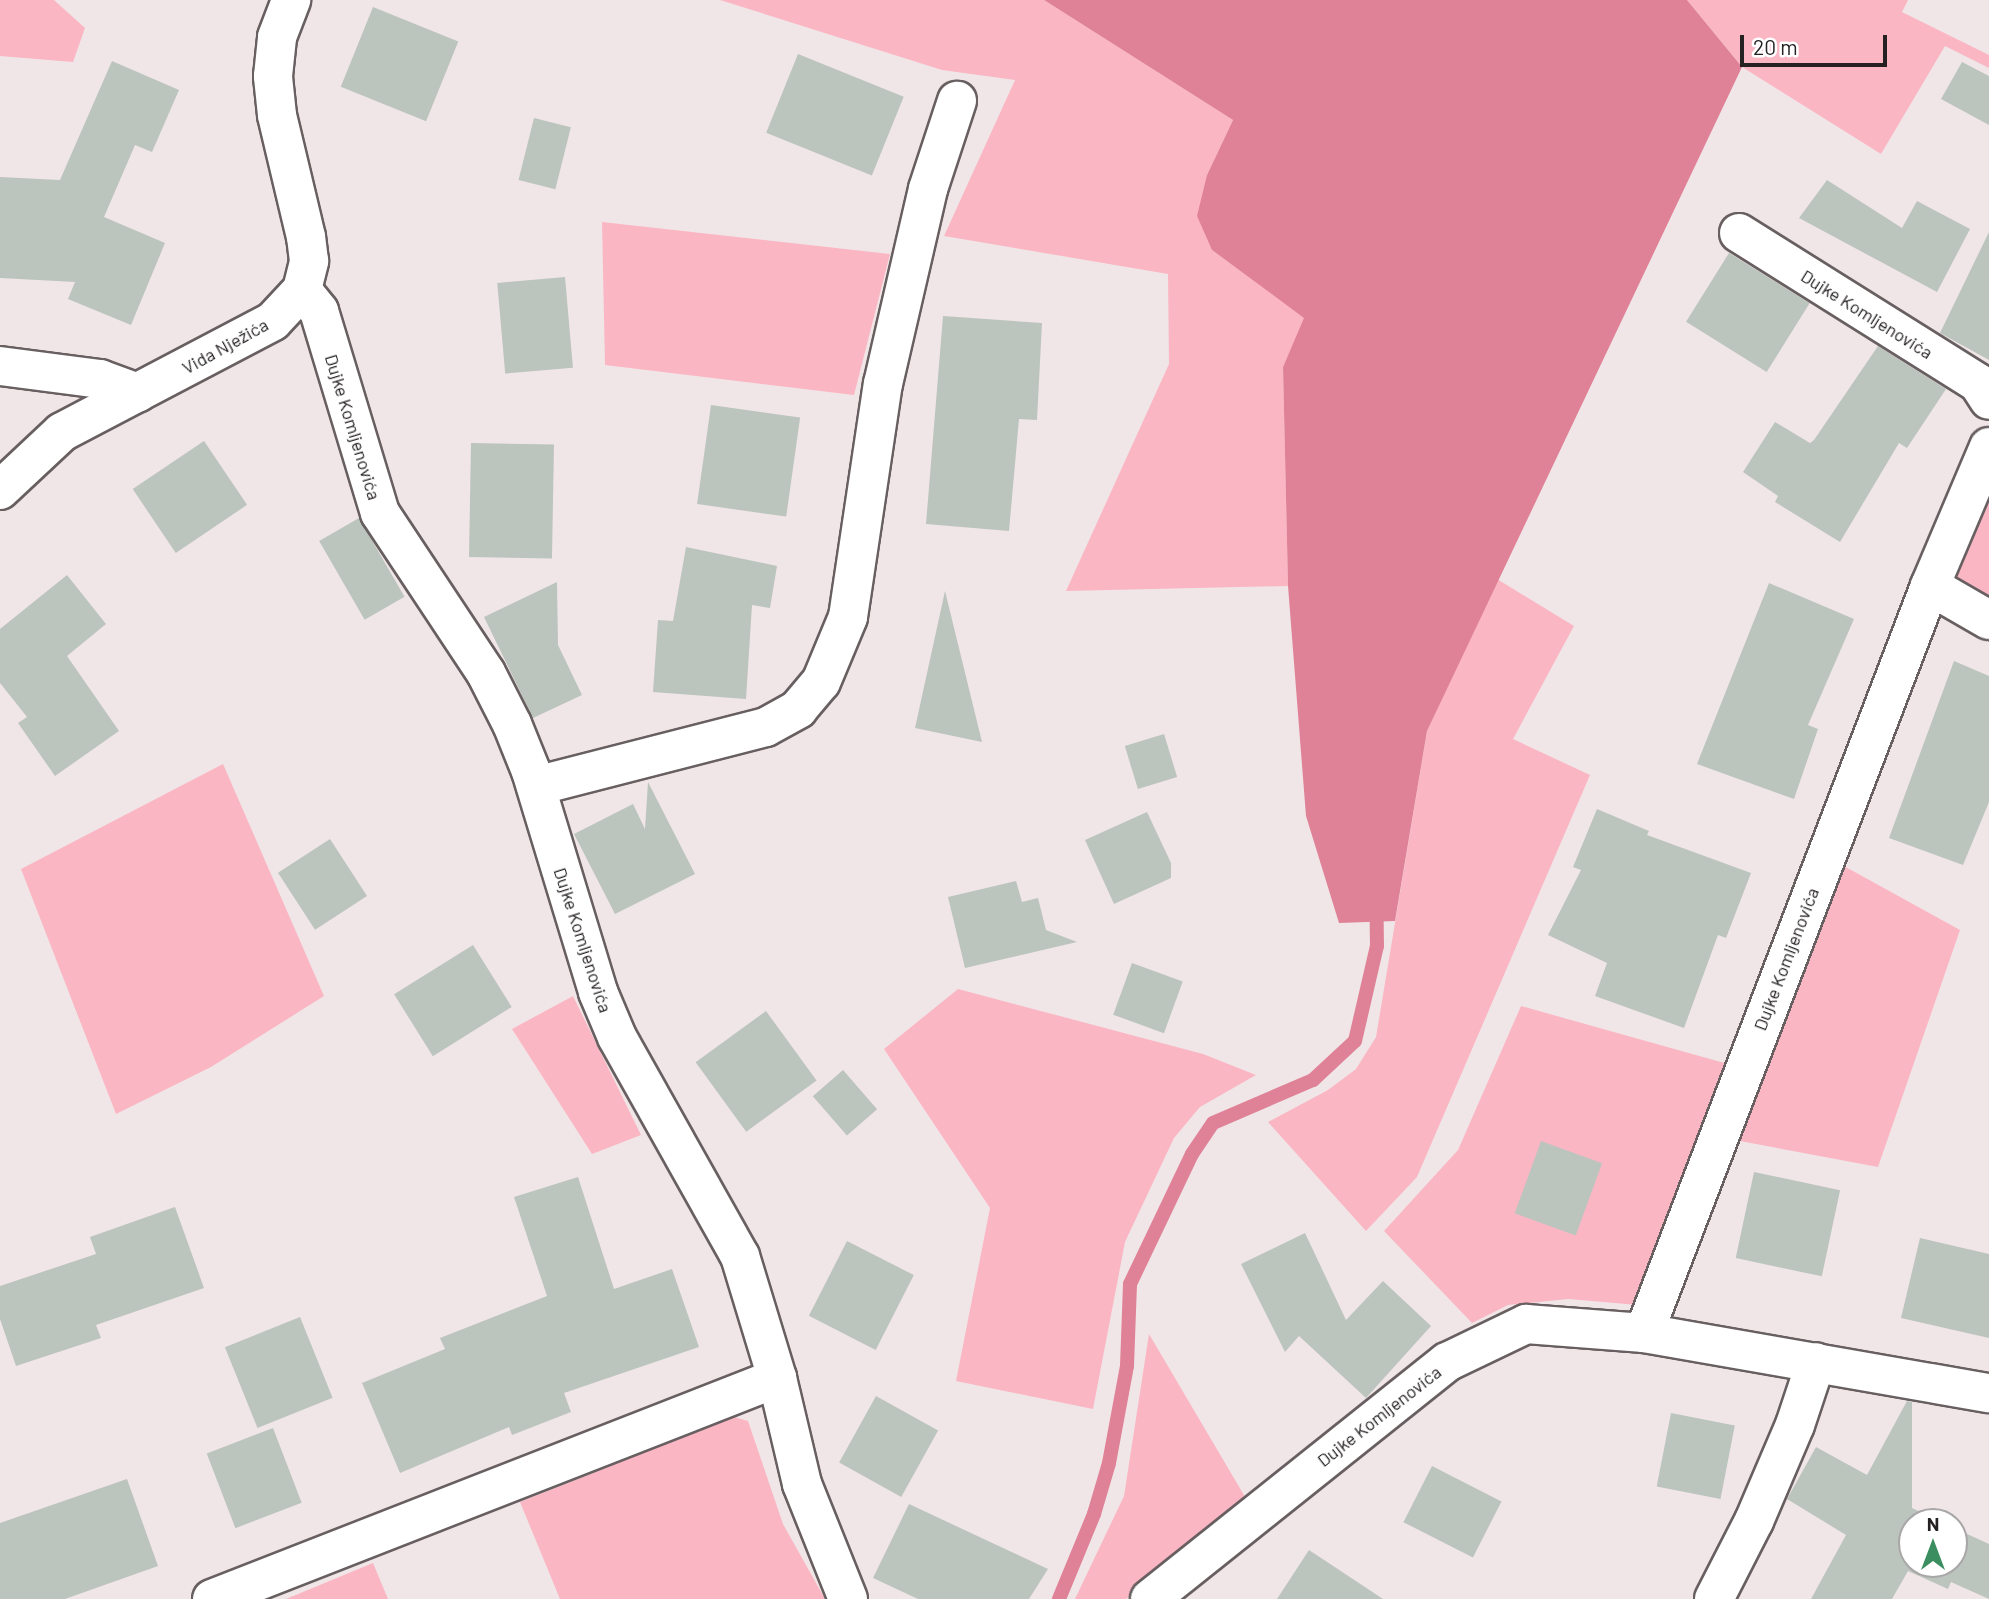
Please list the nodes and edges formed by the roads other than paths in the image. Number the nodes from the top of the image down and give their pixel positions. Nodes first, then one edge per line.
1 (291, 0) edge
2 (957, 101) dead end
3 (1739, 233) dead end
4 (302, 290) junction
5 (0, 366) edge
6 (138, 393) junction
7 (1989, 400) edge
8 (1989, 447) edge
9 (0, 490) edge
10 (1930, 586) junction
11 (1989, 620) edge
12 (536, 786) junction
13 (1644, 1333) junction
14 (1816, 1362) junction
15 (777, 1378) junction
16 (1989, 1393) edge
17 (212, 1599) edge
18 (848, 1599) edge
19 (1150, 1599) edge
20 (1714, 1599) edge

1 - 4 street
2 - 12 street
3 - 7 street, Dujke Komljenovića
4 - 6 street, Vida Nježića
4 - 12 street, Dujke Komljenovića
5 - 6 street
6 - 9 street, Vida Nježića
8 - 10 street, Dujke Komljenovića
10 - 11 street
10 - 13 street, Dujke Komljenovića
12 - 15 street, Dujke Komljenovića
13 - 14 street, Dujke Komljenovića
13 - 19 street, Dujke Komljenovića
14 - 16 street, Dujke Komljenovića
14 - 20 street
15 - 17 street
15 - 18 street, Dujke Komljenovića

